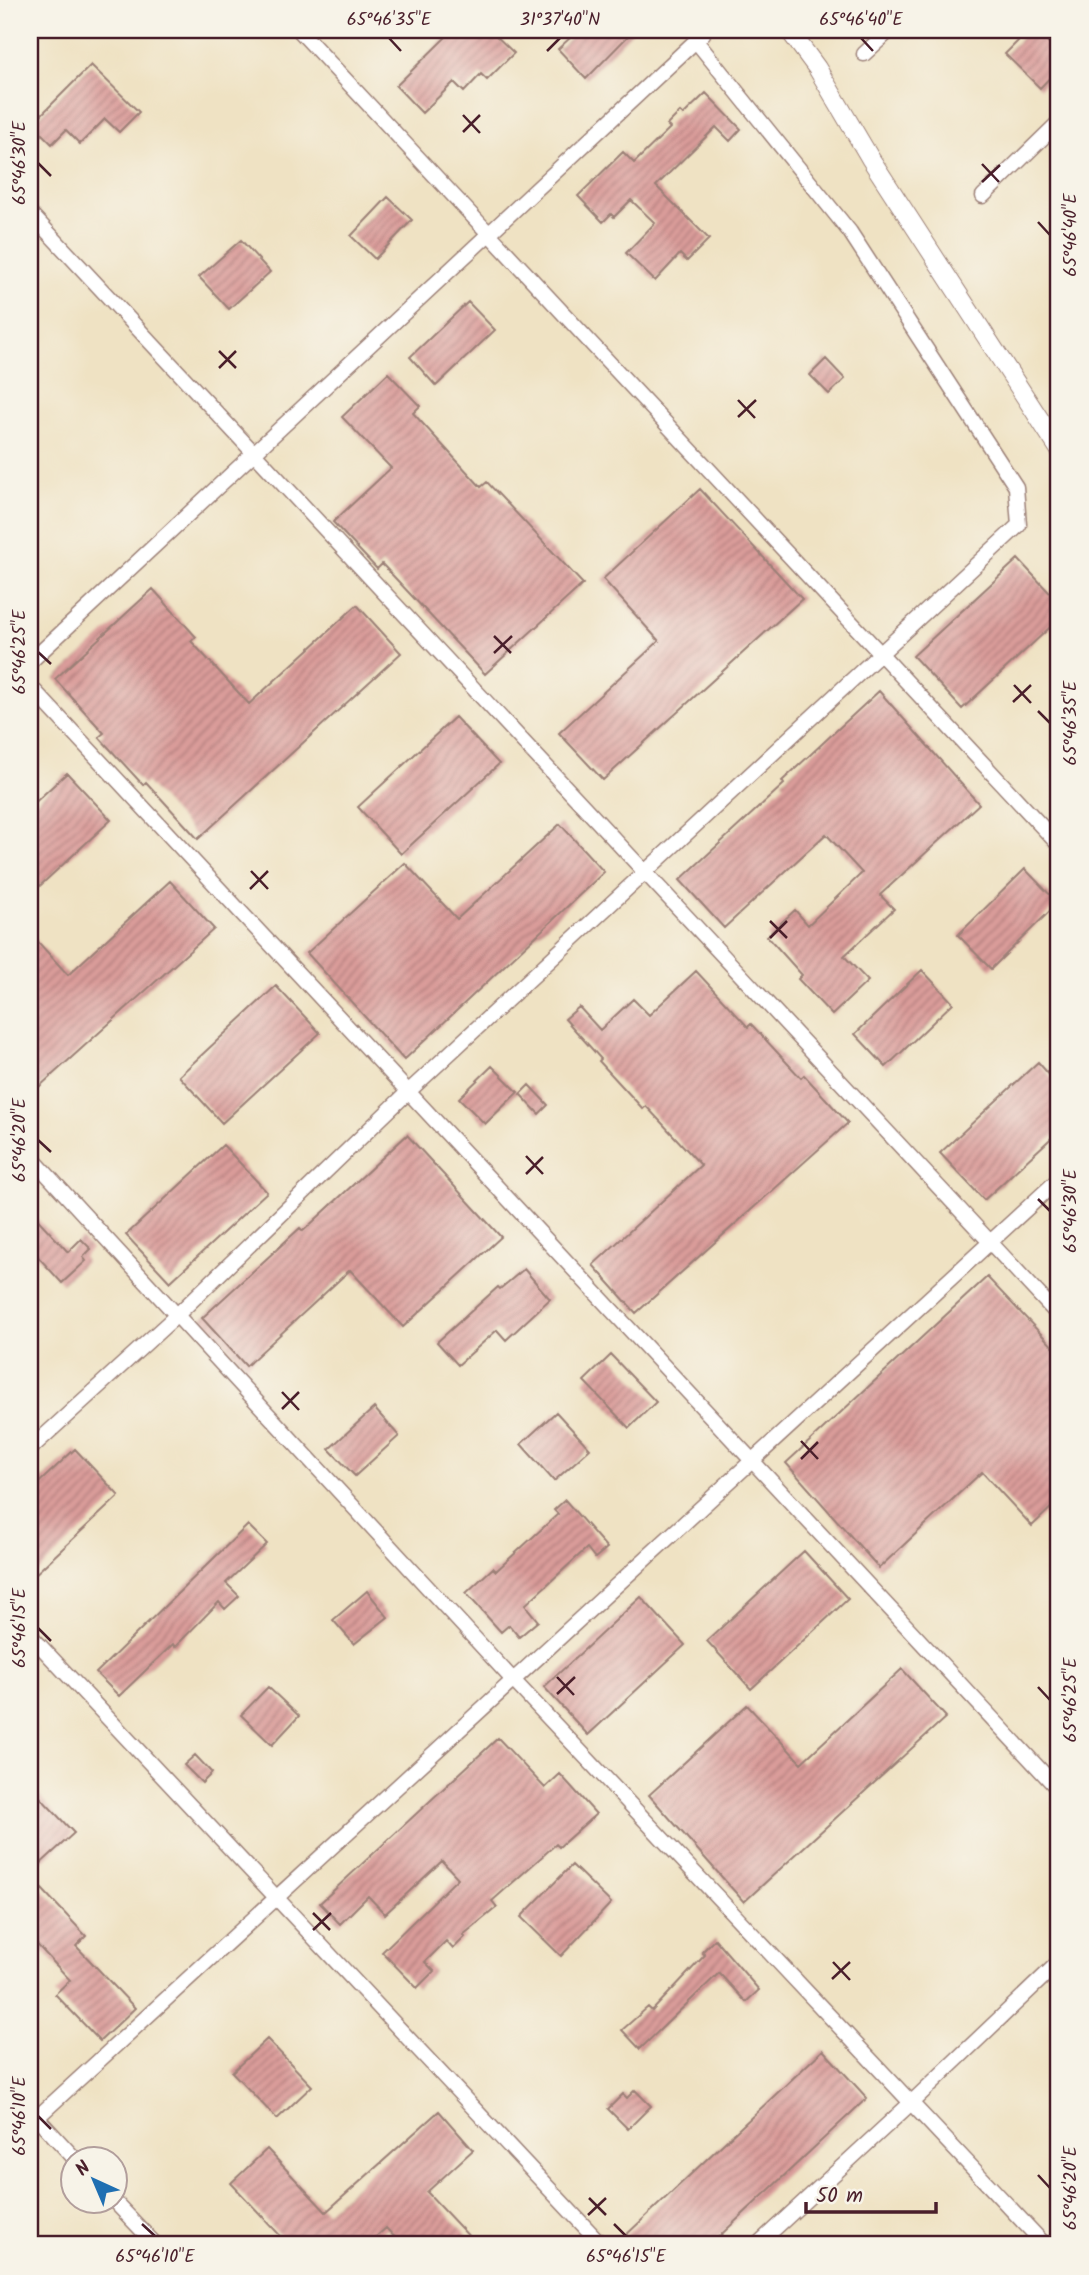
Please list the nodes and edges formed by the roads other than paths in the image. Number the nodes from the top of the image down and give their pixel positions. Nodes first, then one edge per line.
1 (299, 30) edge
2 (789, 30) edge
3 (890, 30) edge
4 (699, 35) edge
5 (864, 54) dead end
6 (1059, 122) edge
7 (983, 196) dead end
8 (30, 213) edge
9 (490, 234) junction
10 (1059, 449) edge
11 (254, 454) junction
12 (881, 653) junction
13 (30, 662) edge
14 (30, 686) edge
15 (1059, 845) edge
16 (644, 872) junction
17 (408, 1092) junction
18 (30, 1156) edge
19 (1059, 1179) edge
20 (990, 1242) junction
21 (178, 1314) junction
22 (1059, 1316) edge
23 (30, 1448) edge
24 (752, 1461) junction
25 (30, 1635) edge
26 (513, 1681) junction
27 (1059, 1790) edge
28 (276, 1898) junction
29 (1059, 1962) edge
30 (911, 2103) junction
31 (32, 2117) edge
32 (62, 2146) edge
33 (128, 2216) edge
34 (156, 2245) edge
35 (602, 2245) edge
36 (757, 2245) edge
37 (1045, 2245) edge

1 - 9 street
2 - 10 street
3 - 5 street
4 - 9 street
4 - 12 street
6 - 7 street
8 - 11 street
9 - 11 street
9 - 12 street
11 - 13 street
11 - 16 street
12 - 15 street
12 - 16 street
14 - 17 street
16 - 17 street
16 - 20 street
17 - 21 street
17 - 24 street
18 - 21 street
19 - 20 street
20 - 22 street
20 - 24 street
21 - 23 street
21 - 26 street
24 - 26 street
24 - 27 street
25 - 28 street
26 - 28 street
26 - 30 street
28 - 31 street
28 - 35 street
29 - 30 street
30 - 36 street
30 - 37 street
31 - 32 street
33 - 34 street

